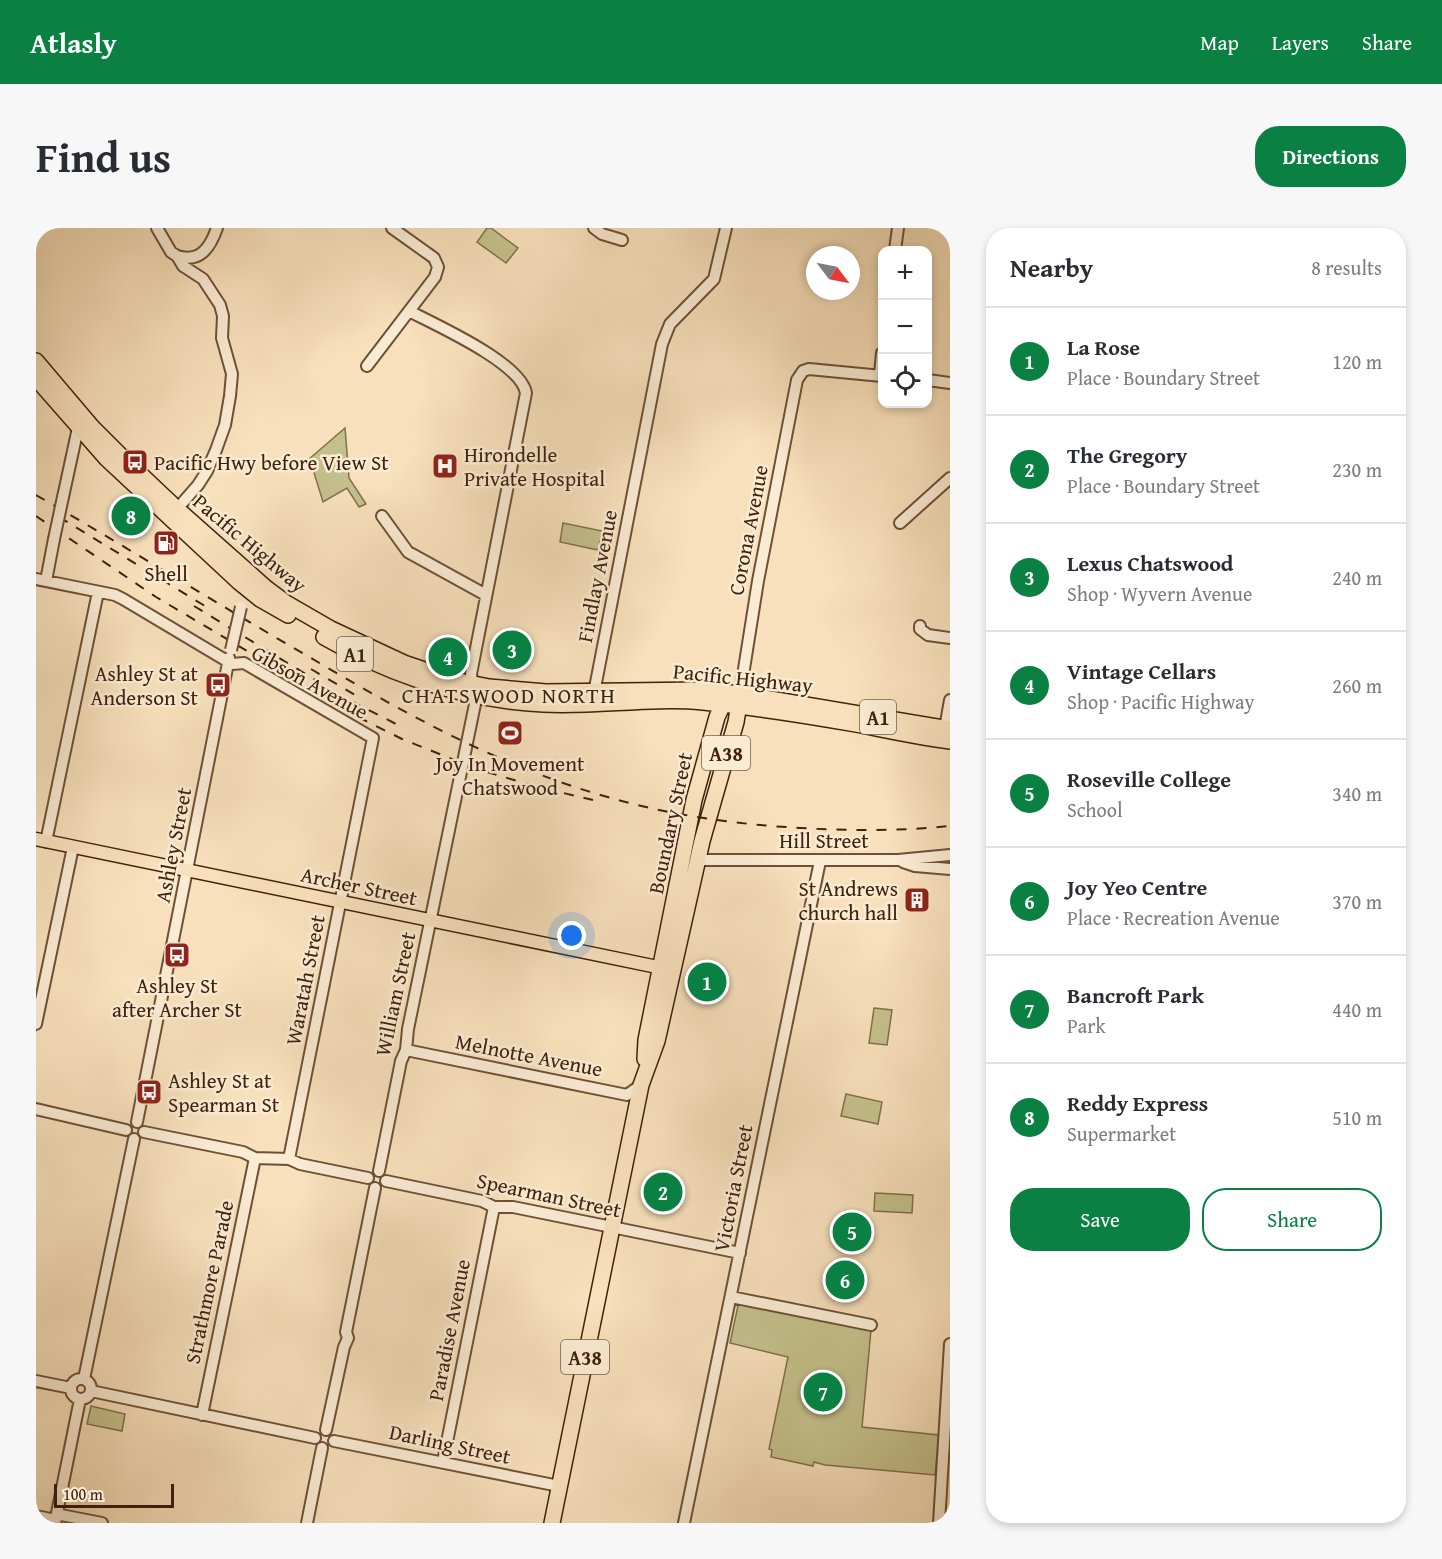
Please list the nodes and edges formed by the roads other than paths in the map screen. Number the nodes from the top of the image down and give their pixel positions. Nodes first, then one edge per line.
1 (157, 228) edge
2 (217, 228) edge
3 (392, 228) edge
4 (594, 228) edge
5 (726, 228) edge
6 (898, 228) edge
7 (622, 240) dead end
8 (896, 246) edge
9 (177, 256) junction
10 (409, 311) junction
11 (36, 361) edge
12 (367, 366) dead end
13 (878, 376) edge
14 (36, 378) edge
15 (932, 381) edge
16 (950, 383) edge
17 (78, 428) junction
18 (950, 478) edge
19 (177, 509) junction
20 (382, 516) dead end
21 (900, 523) dead end
22 (41, 580) edge
23 (251, 584) junction
24 (98, 592) junction
25 (486, 595) junction
26 (920, 626) dead end
27 (950, 638) edge
28 (228, 662) junction
29 (473, 690) junction
30 (593, 697) junction
31 (950, 700) edge
32 (734, 701) junction
33 (947, 735) edge
34 (372, 738) joint
35 (41, 840) edge
36 (72, 847) junction
37 (950, 855) edge
38 (698, 860) junction
39 (898, 860) junction
40 (820, 861) junction
41 (950, 869) edge
42 (189, 871) junction
43 (341, 902) junction
44 (430, 921) junction
45 (667, 969) junction
46 (41, 972) edge
47 (36, 1024) edge
48 (406, 1050) junction
49 (641, 1085) junction
50 (36, 1109) edge
51 (137, 1122) junction
52 (126, 1130) junction
53 (144, 1132) junction
54 (134, 1139) junction
55 (255, 1158) junction
56 (289, 1159) junction
57 (379, 1171) junction
58 (368, 1178) junction
59 (386, 1181) junction
60 (375, 1188) junction
61 (494, 1207) junction
62 (612, 1227) junction
63 (740, 1252) junction
64 (731, 1297) junction
65 (866, 1323) dead end
66 (950, 1344) edge
67 (84, 1379) junction
68 (36, 1380) edge
69 (71, 1388) junction
70 (91, 1391) junction
71 (80, 1399) junction
72 (202, 1415) junction
73 (326, 1430) junction
74 (315, 1438) junction
75 (334, 1441) junction
76 (322, 1448) junction
77 (443, 1462) junction
78 (559, 1486) junction
79 (36, 1516) edge
80 (55, 1520) edge
81 (102, 1523) edge
82 (307, 1523) edge
83 (552, 1523) edge
84 (684, 1523) edge
85 (939, 1523) edge

1 - 9 street
2 - 9 street
3 - 10 street
4 - 7 street
5 - 30 street, Findlay Avenue
6 - 8 street
9 - 19 street
10 - 12 street
10 - 25 street, William Street
11 - 19 highway, Pacific Highway / A1
13 - 32 street, Corona Avenue
14 - 17 highway, Pacific Highway / A1
15 - 16 street
17 - 22 street, bridge
17 - 23 highway, Pacific Highway / A1
18 - 21 street
19 - 23 highway, Pacific Highway / A1
20 - 25 street
22 - 24 street, Gibson Avenue
23 - 28 street, Ashley Street, bridge
23 - 29 highway, Pacific Highway / A1
24 - 28 street, Gibson Avenue
24 - 35 street
25 - 29 street, William Street
26 - 27 street
28 - 34 street, Gibson Avenue
28 - 42 street, Ashley Street
29 - 30 highway, Pacific Highway / A1
29 - 44 street, William Street
30 - 32 highway, Pacific Highway / A1
31 - 33 street
32 - 33 highway, Pacific Highway / A1
32 - 38 highway, Boundary Street / A38
32 - 45 highway, Boundary Street / A38
34 - 43 street, Waratah Street
35 - 36 main road, Archer Street
36 - 42 main road, Archer Street
36 - 46 street
37 - 39 street, Hill Street
38 - 40 street, Hill Street
38 - 45 highway, Boundary Street / A38
39 - 40 street, Hill Street
39 - 41 street
40 - 63 street, Victoria Street
42 - 43 main road, Archer Street
42 - 51 street, Ashley Street
43 - 44 main road, Archer Street
43 - 56 street, Waratah Street
44 - 45 main road, Archer Street
44 - 48 street, William Street
45 - 49 highway, Boundary Street / A38
46 - 47 street
48 - 49 street, Melnotte Avenue
48 - 57 street, William Street
49 - 62 highway, Boundary Street / A38
50 - 52 street
51 - 52 street
51 - 53 street
52 - 54 street
53 - 54 street
53 - 55 street
54 - 67 street
55 - 56 street
55 - 72 street, Strathmore Parade
56 - 58 street
57 - 58 street
57 - 59 street
58 - 60 street
59 - 60 street
59 - 61 street, Spearman Street
60 - 73 street
61 - 62 street, Spearman Street
61 - 77 street, Paradise Avenue
62 - 63 street, Spearman Street
62 - 78 highway, Boundary Street / A38
63 - 64 street, Victoria Street
64 - 65 street
64 - 84 street, Victoria Street
66 - 85 street
67 - 69 street
67 - 70 street
68 - 69 street
69 - 71 street
70 - 71 street
70 - 72 street
71 - 80 street
72 - 74 street
73 - 74 street
73 - 75 street
74 - 76 street
75 - 76 street
75 - 77 street, Darling Street
76 - 82 street
77 - 78 street, Darling Street
78 - 83 highway, Boundary Street / A38
79 - 80 street
80 - 81 street

